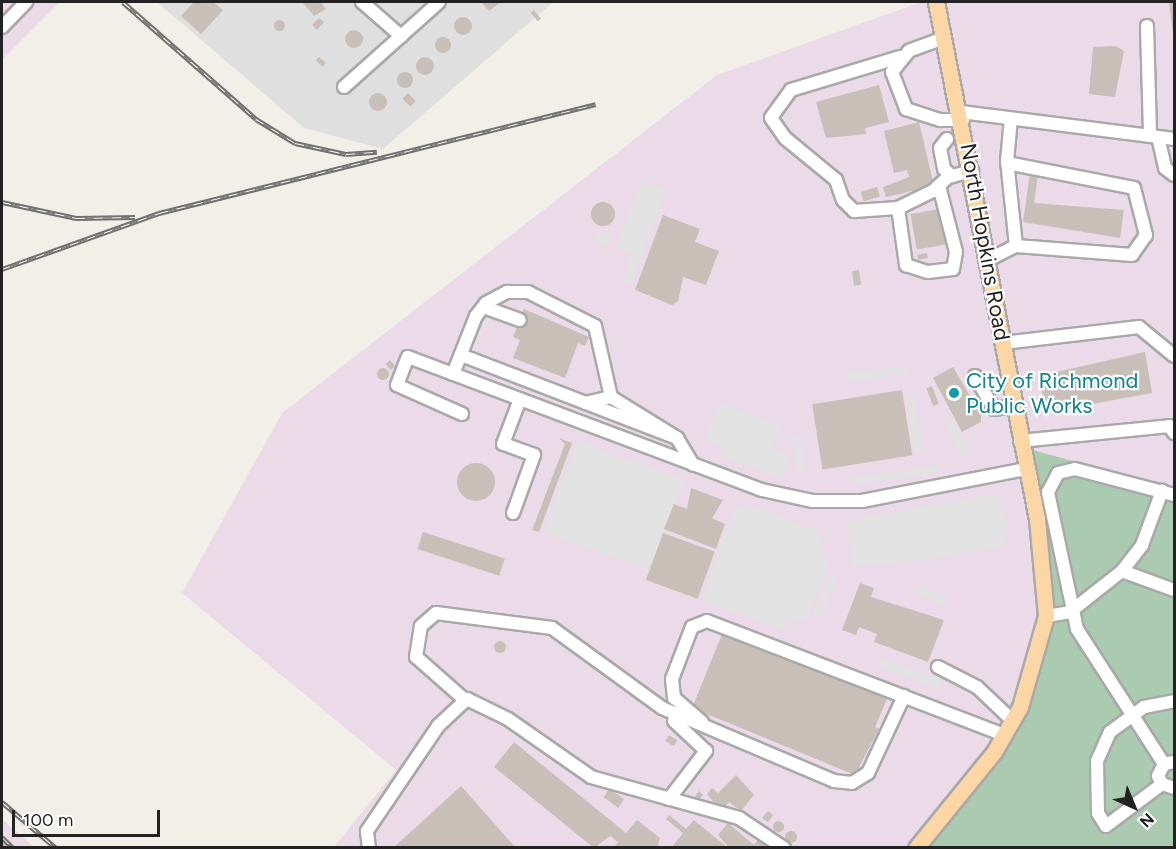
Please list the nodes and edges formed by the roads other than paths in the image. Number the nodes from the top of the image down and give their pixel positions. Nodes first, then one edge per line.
1 (26, 2) edge
2 (362, 2) edge
3 (439, 2) edge
4 (936, 2) edge
5 (1147, 26) dead end
6 (2, 27) edge
7 (943, 33) junction
8 (401, 36) junction
9 (900, 57) junction
10 (344, 87) dead end
11 (962, 116) junction
12 (1011, 118) junction
13 (940, 120) junction
14 (1154, 136) junction
15 (966, 138) junction
16 (1174, 139) edge
17 (946, 140) junction
18 (1007, 163) junction
19 (972, 171) junction
20 (950, 175) junction
21 (1174, 175) edge
22 (939, 186) junction
23 (898, 208) junction
24 (1016, 246) junction
25 (988, 260) junction
26 (484, 307) junction
27 (520, 320) dead end
28 (1003, 343) junction
29 (461, 355) junction
30 (1174, 356) edge
31 (453, 374) junction
32 (975, 376) dead end
33 (611, 397) junction
34 (520, 399) junction
35 (585, 403) junction
36 (1014, 406) junction
37 (462, 414) dead end
38 (1174, 433) edge
39 (677, 438) junction
40 (1020, 441) junction
41 (693, 465) junction
42 (1025, 469) junction
43 (1162, 491) junction
44 (1174, 495) edge
45 (513, 513) dead end
46 (1122, 571) junction
47 (1174, 590) edge
48 (1070, 612) junction
49 (1046, 616) junction
50 (938, 667) dead end
51 (904, 696) junction
52 (465, 700) junction
53 (1174, 701) edge
54 (669, 712) junction
55 (1129, 715) junction
56 (1012, 721) junction
57 (703, 723) junction
58 (1004, 735) junction
59 (1169, 763) edge
60 (1162, 784) junction
61 (1174, 788) edge
62 (669, 799) junction
63 (369, 848) edge
64 (784, 848) edge
65 (916, 848) edge

1 - 6 street
2 - 8 street
3 - 8 street
4 - 7 main road, North Hopkins Road
5 - 14 street
7 - 9 street
7 - 11 main road, North Hopkins Road
8 - 10 street
9 - 13 street
9 - 23 street
11 - 12 street
11 - 13 street
11 - 15 main road, North Hopkins Road
12 - 14 street
12 - 18 street
13 - 17 street
14 - 16 street
14 - 21 street
15 - 17 street
15 - 19 main road, North Hopkins Road
17 - 20 street
18 - 24 street
18 - 24 street
19 - 20 street
19 - 25 main road, North Hopkins Road
20 - 22 street
22 - 23 street
22 - 23 street
24 - 25 street
25 - 28 main road, North Hopkins Road
26 - 27 street
26 - 29 street
26 - 33 street
28 - 30 street
28 - 36 main road, North Hopkins Road
29 - 31 street
29 - 35 street
31 - 34 street
31 - 37 street
32 - 36 street
33 - 35 street
33 - 39 street
34 - 41 street
34 - 45 street
35 - 39 street
36 - 40 main road, North Hopkins Road
38 - 40 street
39 - 41 street
40 - 42 main road, North Hopkins Road
41 - 42 street
42 - 49 main road, North Hopkins Road
43 - 44 street
43 - 46 street
43 - 48 street
46 - 47 street
46 - 48 street
48 - 49 street
48 - 55 street
49 - 56 main road, North Hopkins Road
50 - 56 street
51 - 57 street
51 - 57 street
51 - 58 street
52 - 54 street
52 - 62 street
52 - 63 street
53 - 55 street
54 - 57 street
54 - 62 street
55 - 59 street
55 - 60 street
56 - 58 main road, North Hopkins Road
58 - 65 main road, North Hopkins Road
59 - 60 street
60 - 61 street
62 - 64 street

